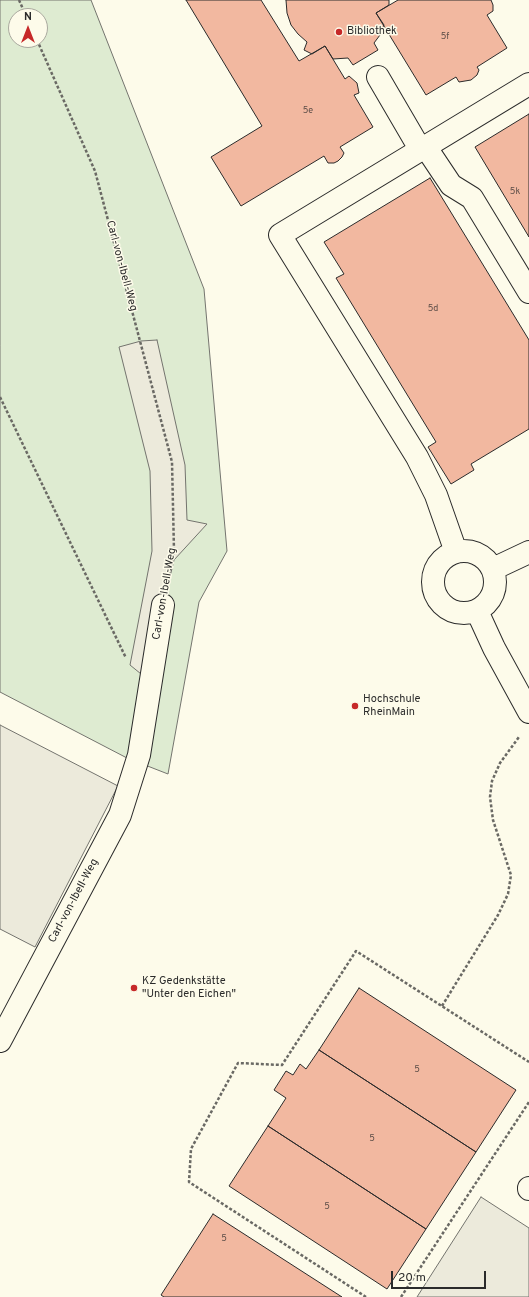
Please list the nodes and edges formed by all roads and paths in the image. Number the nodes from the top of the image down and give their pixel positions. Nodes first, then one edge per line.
1 (41, 48) edge
2 (378, 77) dead end
3 (529, 84) edge
4 (423, 148) junction
5 (529, 292) edge
6 (0, 397) edge
7 (456, 552) junction
8 (529, 552) edge
9 (493, 569) junction
10 (163, 605) joint
11 (477, 610) junction
12 (126, 659) dead end
13 (529, 712) edge
14 (521, 735) dead end
15 (442, 1006) junction
16 (0, 1040) edge
17 (529, 1062) edge
18 (529, 1102) edge
19 (366, 1297) edge
20 (401, 1297) edge

1 - 10 path, Carl-von-Ibell-Weg
2 - 4 street
3 - 4 street
4 - 5 street
4 - 7 street
6 - 12 path
7 - 9 street
7 - 11 street
8 - 9 street
9 - 11 street
10 - 16 street, Carl-von-Ibell-Weg
11 - 13 street
14 - 15 path
15 - 17 path
15 - 19 path
18 - 20 path

